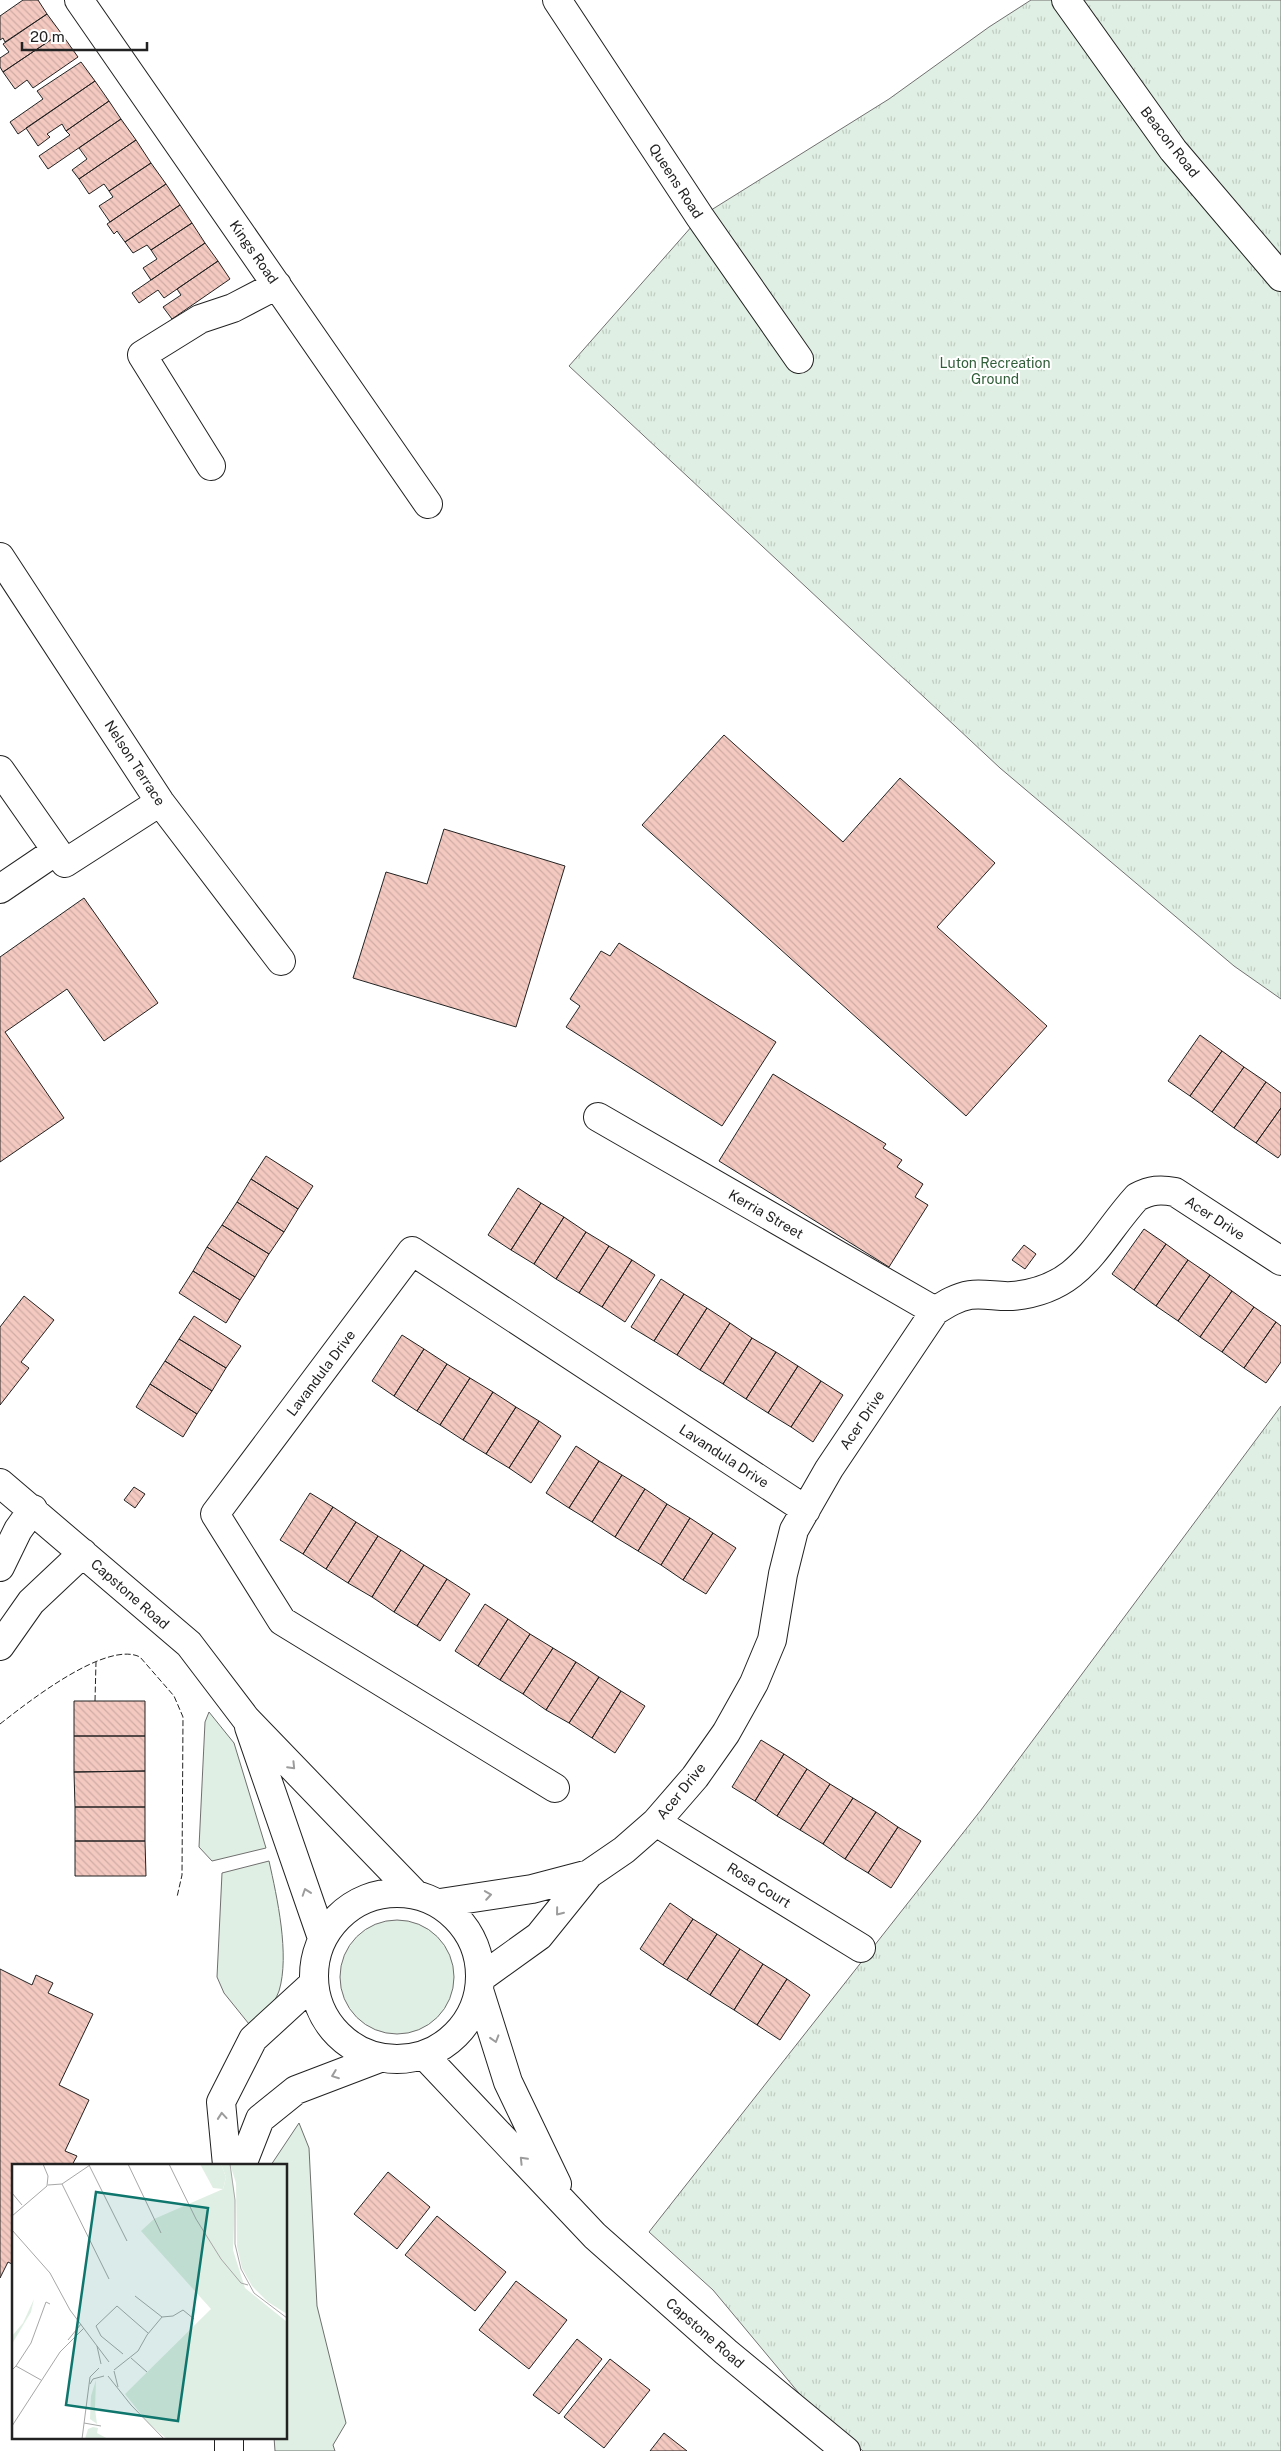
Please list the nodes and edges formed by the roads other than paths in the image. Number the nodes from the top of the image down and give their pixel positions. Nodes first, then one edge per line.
1 (80, 0) edge
2 (557, 0) edge
3 (1066, 0) edge
4 (1281, 277) edge
5 (278, 285) junction
6 (799, 359) dead end
7 (211, 466) dead end
8 (428, 504) dead end
9 (0, 557) edge
10 (0, 770) edge
11 (160, 802) junction
12 (56, 851) junction
13 (0, 889) edge
14 (281, 960) dead end
15 (598, 1117) dead end
16 (1281, 1261) edge
17 (935, 1311) junction
18 (0, 1483) edge
19 (33, 1509) junction
20 (806, 1510) junction
21 (82, 1553) junction
22 (0, 1567) edge
23 (0, 1646) edge
24 (246, 1718) junction
25 (555, 1788) dead end
26 (656, 1822) junction
27 (589, 1874) junction
28 (414, 1893) junction
29 (440, 1902) junction
30 (322, 1938) junction
31 (861, 1948) dead end
32 (313, 1984) junction
33 (481, 1985) junction
34 (424, 2055) junction
35 (380, 2058) junction
36 (227, 2164) edge
37 (242, 2164) edge
38 (569, 2208) junction
39 (229, 2438) edge
40 (229, 2451) edge
41 (846, 2451) edge

1 - 5 street, Kings Road
2 - 6 street, Queens Road
3 - 4 street, Beacon Road
5 - 7 street
5 - 8 street, Kings Road
9 - 11 street, Nelson Terrace
10 - 12 street
11 - 12 street
11 - 14 street, Nelson Terrace
12 - 13 street
15 - 17 street, Kerria Street
16 - 17 street, Acer Drive
17 - 20 street, Acer Drive
18 - 19 street, Capstone Road
19 - 21 street, Capstone Road
19 - 22 street
20 - 25 street, Lavandula Drive
20 - 26 street, Acer Drive
21 - 23 street
21 - 24 street, Capstone Road
24 -> 28 street, Capstone Road
30 -> 24 street, Capstone Road
26 - 27 street, Acer Drive
26 - 31 street, Rosa Court
29 -> 27 street, Acer Drive
27 -> 33 street, Acer Drive
28 - 29 street
28 - 30 street
29 - 33 street
30 - 32 street
32 - 35 street
36 -> 32 street
33 - 34 street
33 -> 38 street, Capstone Road
34 - 35 street
38 -> 34 street, Capstone Road
35 -> 37 street
38 - 41 street, Capstone Road
39 - 40 street

